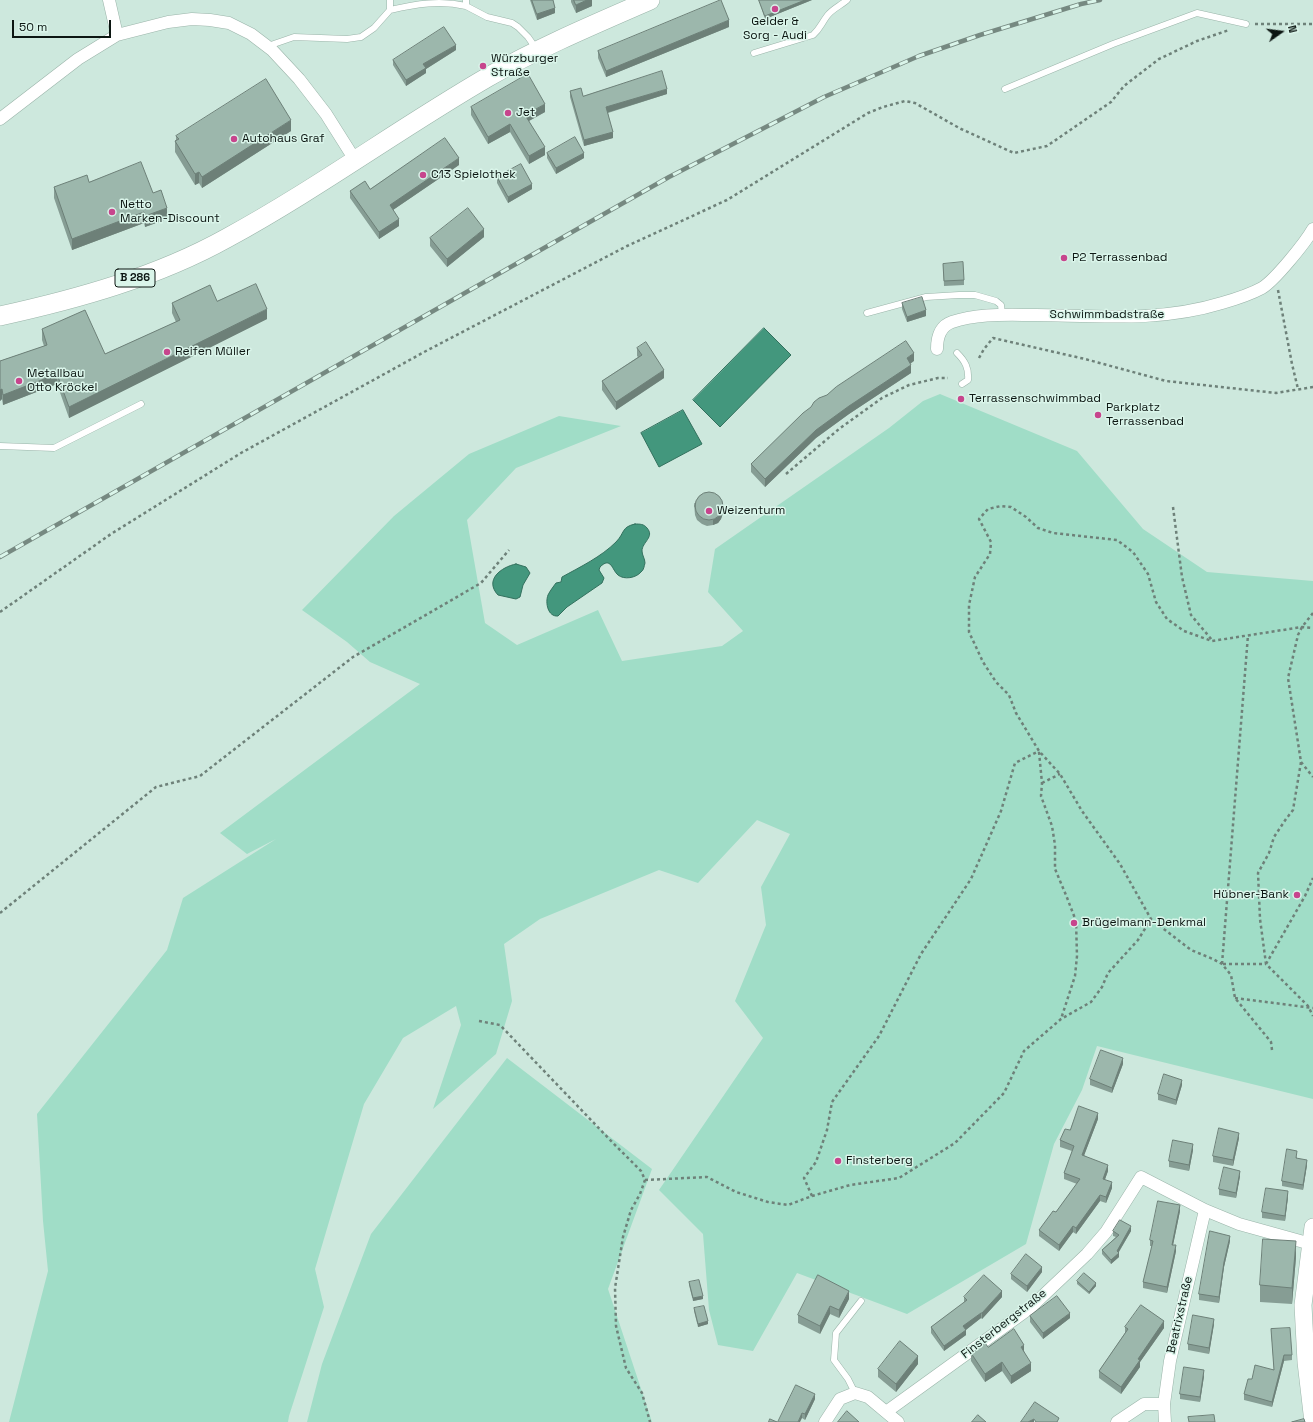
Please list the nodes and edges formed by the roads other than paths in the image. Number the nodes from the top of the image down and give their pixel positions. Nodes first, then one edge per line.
1 (109, 0) edge
2 (390, 0) edge
3 (650, 0) edge
4 (847, 0) edge
5 (466, 3) edge
6 (390, 10) junction
7 (1246, 24) road end
8 (117, 35) junction
9 (268, 46) junction
10 (537, 51) junction
11 (754, 53) dead end
12 (1005, 89) dead end
13 (0, 120) edge
14 (354, 160) junction
15 (1313, 229) edge
16 (867, 313) dead end
17 (1002, 315) junction
18 (0, 316) edge
19 (937, 348) dead end
20 (957, 353) dead end
21 (962, 384) dead end
22 (141, 404) dead end
23 (0, 446) edge
24 (1205, 1210) junction
25 (1313, 1227) edge
26 (1311, 1244) junction
27 (861, 1301) dead end
28 (855, 1393) junction
29 (1164, 1404) junction
30 (886, 1412) junction
31 (1313, 1418) edge
32 (825, 1422) edge
33 (898, 1422) edge
34 (1117, 1422) edge
35 (1165, 1422) edge

1 - 8 street
2 - 6 lane
3 - 10 main road, B 286
4 - 11 lane
5 - 6 lane
5 - 10 lane
6 - 9 lane
7 - 12 lane
8 - 9 street
8 - 13 street
9 - 14 street
10 - 14 main road, B 286
14 - 18 main road, B 286
15 - 17 street, Schwimmbadstraße
16 - 17 lane
17 - 19 street, Schwimmbadstraße
20 - 21 lane
22 - 23 lane
24 - 26 street, Finsterbergstraße
24 - 29 street, Beatrixstraße
24 - 30 street, Finsterbergstraße
25 - 26 street
26 - 31 street
27 - 28 lane
28 - 30 street
28 - 32 street
29 - 34 street
29 - 35 street, Beatrixstraße
30 - 33 street

